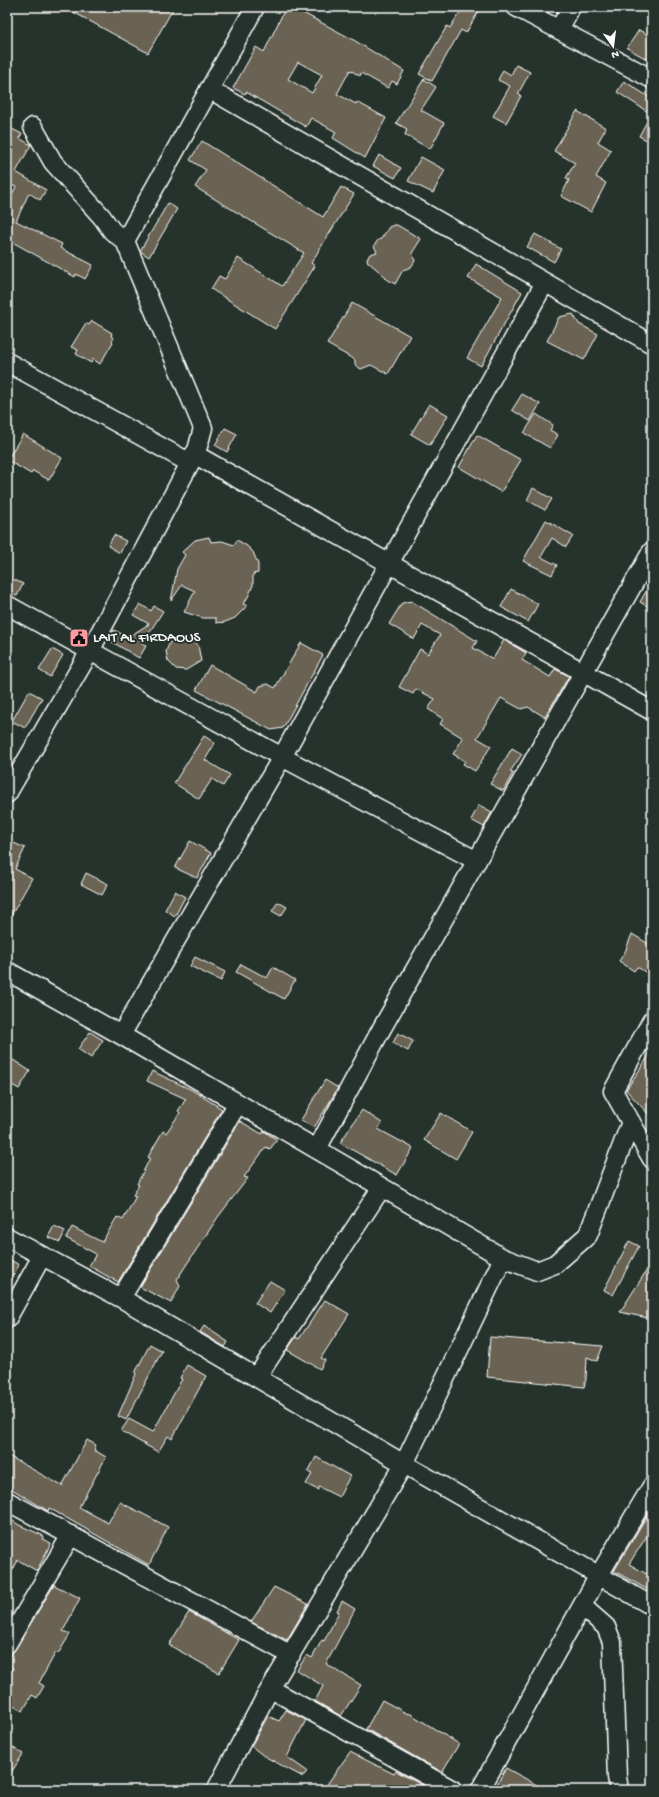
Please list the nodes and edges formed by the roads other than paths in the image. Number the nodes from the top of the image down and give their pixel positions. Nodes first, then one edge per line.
1 (255, 7) edge
2 (516, 7) edge
3 (571, 7) edge
4 (559, 30) junction
5 (652, 79) edge
6 (209, 89) junction
7 (33, 127) dead end
8 (125, 241) junction
9 (544, 284) junction
10 (652, 344) edge
11 (7, 362) edge
12 (192, 458) junction
13 (652, 551) edge
14 (389, 563) junction
15 (7, 605) edge
16 (90, 650) junction
17 (583, 672) junction
18 (652, 711) edge
19 (282, 757) junction
20 (7, 794) edge
21 (477, 861) junction
22 (7, 971) edge
23 (652, 1020) edge
24 (121, 1035) junction
25 (238, 1103) junction
26 (631, 1122) junction
27 (317, 1149) junction
28 (652, 1159) edge
29 (382, 1187) junction
30 (7, 1237) edge
31 (42, 1256) junction
32 (503, 1258) junction
33 (121, 1298) junction
34 (7, 1319) edge
35 (257, 1377) junction
36 (404, 1464) junction
37 (652, 1486) edge
38 (7, 1501) edge
39 (71, 1535) junction
40 (599, 1575) junction
41 (582, 1606) junction
42 (652, 1606) edge
43 (7, 1644) edge
44 (291, 1655) junction
45 (271, 1689) junction
46 (216, 1790) edge
47 (453, 1790) edge
48 (480, 1790) edge
49 (619, 1790) edge

1 - 6 street
2 - 4 street
3 - 4 street
4 - 5 street
6 - 8 street
6 - 9 street
7 - 8 street
8 - 12 street
9 - 10 street
9 - 14 street
11 - 12 street
12 - 14 street
12 - 16 street
13 - 17 street
14 - 17 street
14 - 19 street
15 - 16 street
16 - 19 street
16 - 20 street
17 - 18 street
17 - 21 street
19 - 21 street
19 - 24 street
21 - 27 street
22 - 24 street
23 - 26 street
24 - 25 street
25 - 27 street
25 - 33 street
26 - 28 street
26 - 32 street
27 - 29 street
29 - 32 street
29 - 35 street
30 - 31 street
31 - 33 street
31 - 34 street
32 - 36 street
33 - 35 street
35 - 36 street
36 - 40 street
36 - 44 street
37 - 40 street
38 - 39 street
39 - 43 street
39 - 44 street
40 - 41 street
40 - 42 street
41 - 48 street
41 - 49 street
44 - 45 street
45 - 46 street
45 - 47 street

